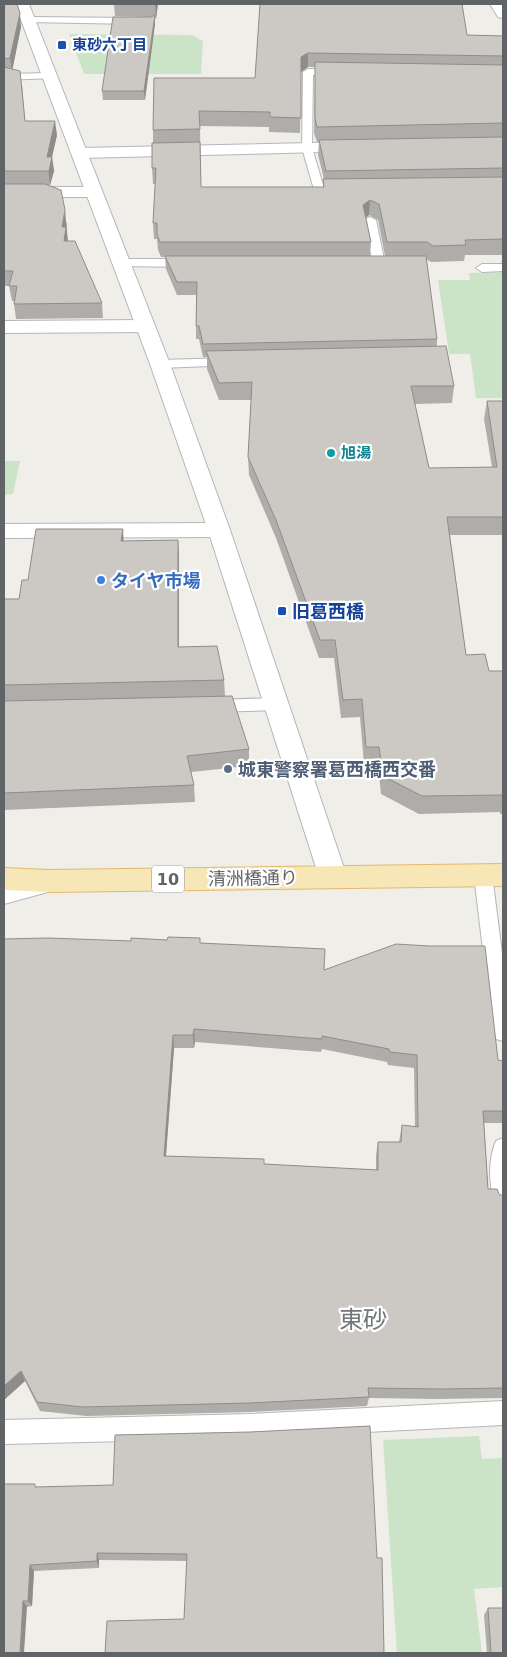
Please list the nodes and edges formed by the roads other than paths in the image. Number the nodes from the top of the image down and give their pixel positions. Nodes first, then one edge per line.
1 (497, 4) edge
2 (25, 12) edge
3 (503, 14) edge
4 (151, 21) edge
5 (348, 73) edge
6 (50, 76) junction
7 (4, 77) edge
8 (375, 147) edge
9 (307, 148) junction
10 (80, 153) junction
11 (348, 191) edge
12 (4, 192) edge
13 (94, 192) junction
14 (370, 220) dead end
15 (122, 263) junction
16 (201, 263) edge
17 (379, 264) edge
18 (503, 267) edge
19 (482, 268) dead end
20 (145, 326) junction
21 (4, 327) edge
22 (239, 362) edge
23 (160, 364) junction
24 (219, 530) junction
25 (4, 532) edge
26 (276, 704) junction
27 (198, 706) edge
28 (493, 875) edge
29 (333, 877) junction
30 (4, 879) edge
31 (49, 881) junction
32 (4, 893) edge
33 (503, 1033) edge
34 (503, 1148) edge
35 (503, 1197) edge
36 (503, 1413) edge
37 (4, 1432) edge

1 - 3 street
2 - 4 lane
2 - 6 street
5 - 9 lane
6 - 7 lane
6 - 10 street
8 - 9 street
9 - 10 street
9 - 11 lane
10 - 13 street
12 - 13 street
13 - 15 street
14 - 17 lane
15 - 16 lane
15 - 20 street
18 - 19 lane
20 - 21 street
20 - 23 street
22 - 23 lane
23 - 24 street
24 - 25 street
24 - 26 street
26 - 27 lane
26 - 29 street
28 - 29 main road, 清洲橋通り / 10
28 - 33 lane
29 - 31 main road, 清洲橋通り / 10
30 - 31 main road, 清洲橋通り / 10
31 - 32 street
34 - 35 lane
36 - 37 lane

